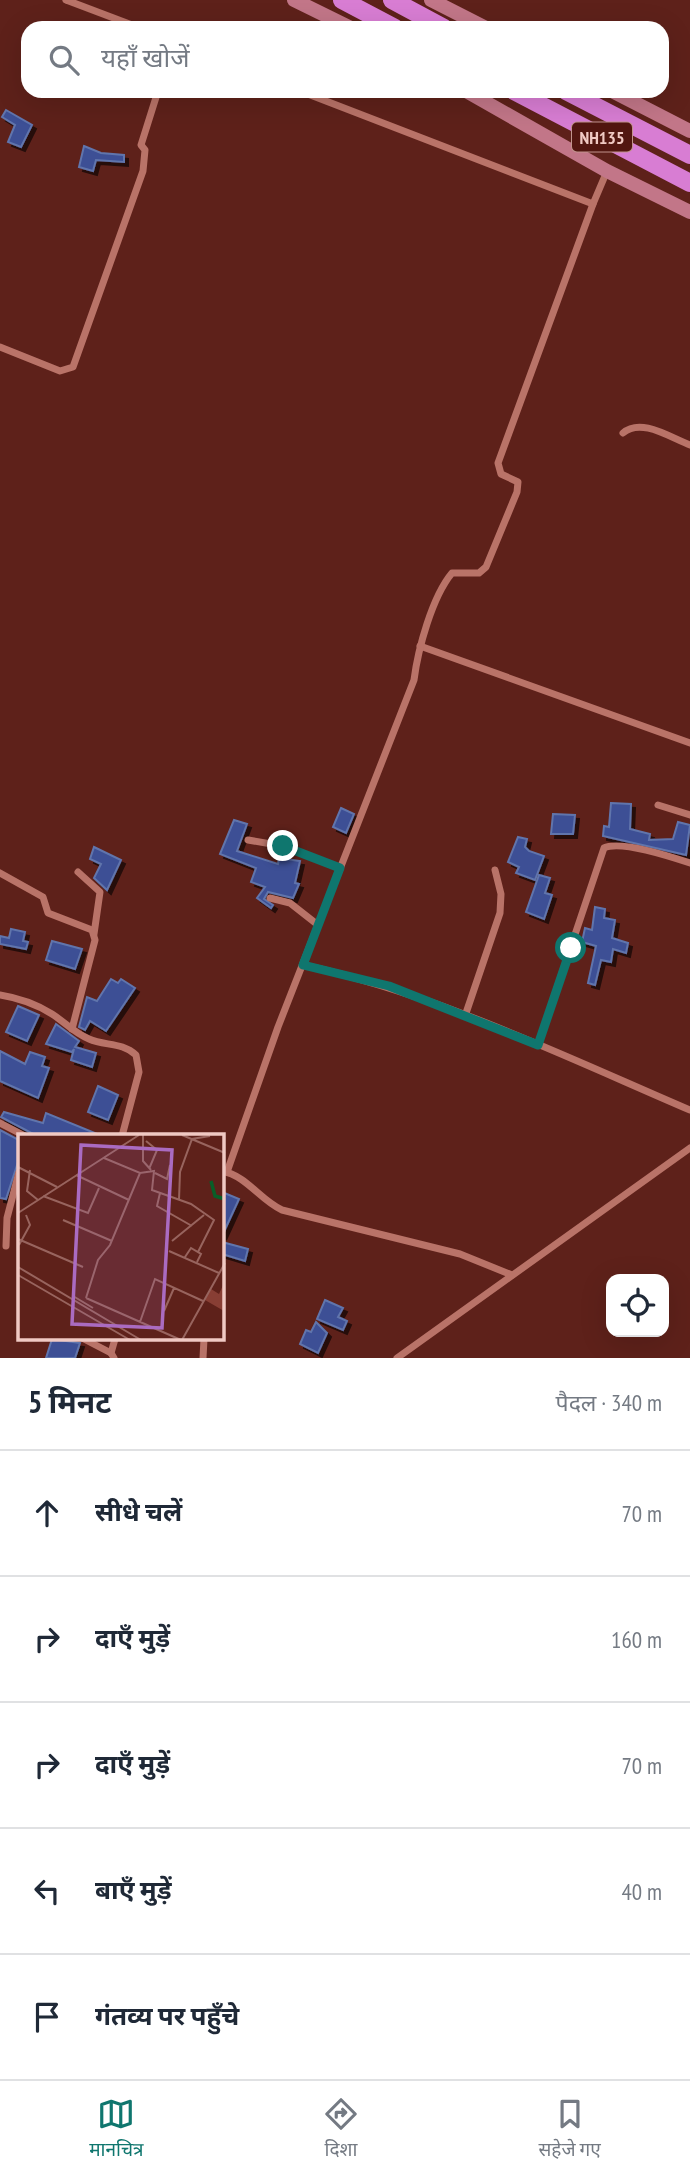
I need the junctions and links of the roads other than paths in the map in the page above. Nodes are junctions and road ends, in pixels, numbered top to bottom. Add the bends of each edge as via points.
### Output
1 (66, 0) edge
2 (294, 0) edge
3 (342, 0) edge
4 (391, 0) edge
5 (431, 0) edge
6 (122, 21) edge
7 (337, 21) edge
8 (382, 21) edge
9 (431, 21) edge
10 (472, 21) edge
11 (156, 98) edge
12 (318, 98) edge
13 (478, 98) edge
14 (527, 98) edge
15 (580, 98) edge
16 (626, 98) edge
17 (690, 131) edge
18 (690, 155) edge
19 (607, 171) junction
20 (690, 183) edge
21 (593, 204) junction
22 (690, 212) edge
23 (0, 347) edge
24 (623, 433) dead end
25 (690, 445) edge
26 (419, 646) junction
27 (690, 743) edge
28 (659, 805) dead end
29 (690, 815) edge
30 (248, 840) dead end
31 (689, 860) edge
32 (340, 868) junction
33 (495, 870) dead end
34 (78, 872) dead end
35 (0, 873) edge
36 (270, 898) dead end
37 (318, 925) junction
38 (94, 934) junction
39 (303, 965) junction
40 (0, 995) edge
41 (465, 1016) junction
42 (72, 1029) junction
43 (538, 1045) junction
44 (690, 1110) edge
45 (0, 1124) edge
46 (20, 1134) edge
47 (123, 1134) edge
48 (690, 1148) edge
49 (225, 1172) edge
50 (18, 1176) edge
51 (6, 1246) dead end
52 (512, 1275) junction
53 (86, 1340) edge
54 (204, 1340) edge
55 (112, 1355) edge
56 (203, 1358) edge
57 (397, 1358) edge

1 - 6 street
2 - 7 street
3 - 8 highway
4 - 9 highway
5 - 10 street
11 - 23 street via 141,145 145,150 143,171 73,367 60,371
12 - 21 street
13 - 19 street
14 - 20 highway, NH135
15 - 18 highway, NH135
16 - 17 street
19 - 21 street
19 - 22 street
21 - 26 street via 498,463 501,474 518,482 517,492 486,567 479,573 449,575
24 - 25 street via 633,426 644,427
26 - 27 street
26 - 32 street via 414,680
28 - 29 street
30 - 32 street via 283,846
31 - 43 street via 612,845 604,848
32 - 37 street
33 - 41 street via 500,913
34 - 38 street via 98,888 101,897
35 - 38 street via 43,897 48,913 87,926
36 - 37 street via 290,903
37 - 39 street
38 - 42 street
39 - 41 street via 389,986
39 - 49 street
40 - 42 street via 29,1002
41 - 43 street
42 - 47 street via 93,1041 131,1050 138,1060
43 - 44 street
45 - 46 street
48 - 52 street
49 - 52 street via 282,1210 460,1254
50 - 51 street via 7,1219
52 - 57 street
53 - 55 street
54 - 56 street

